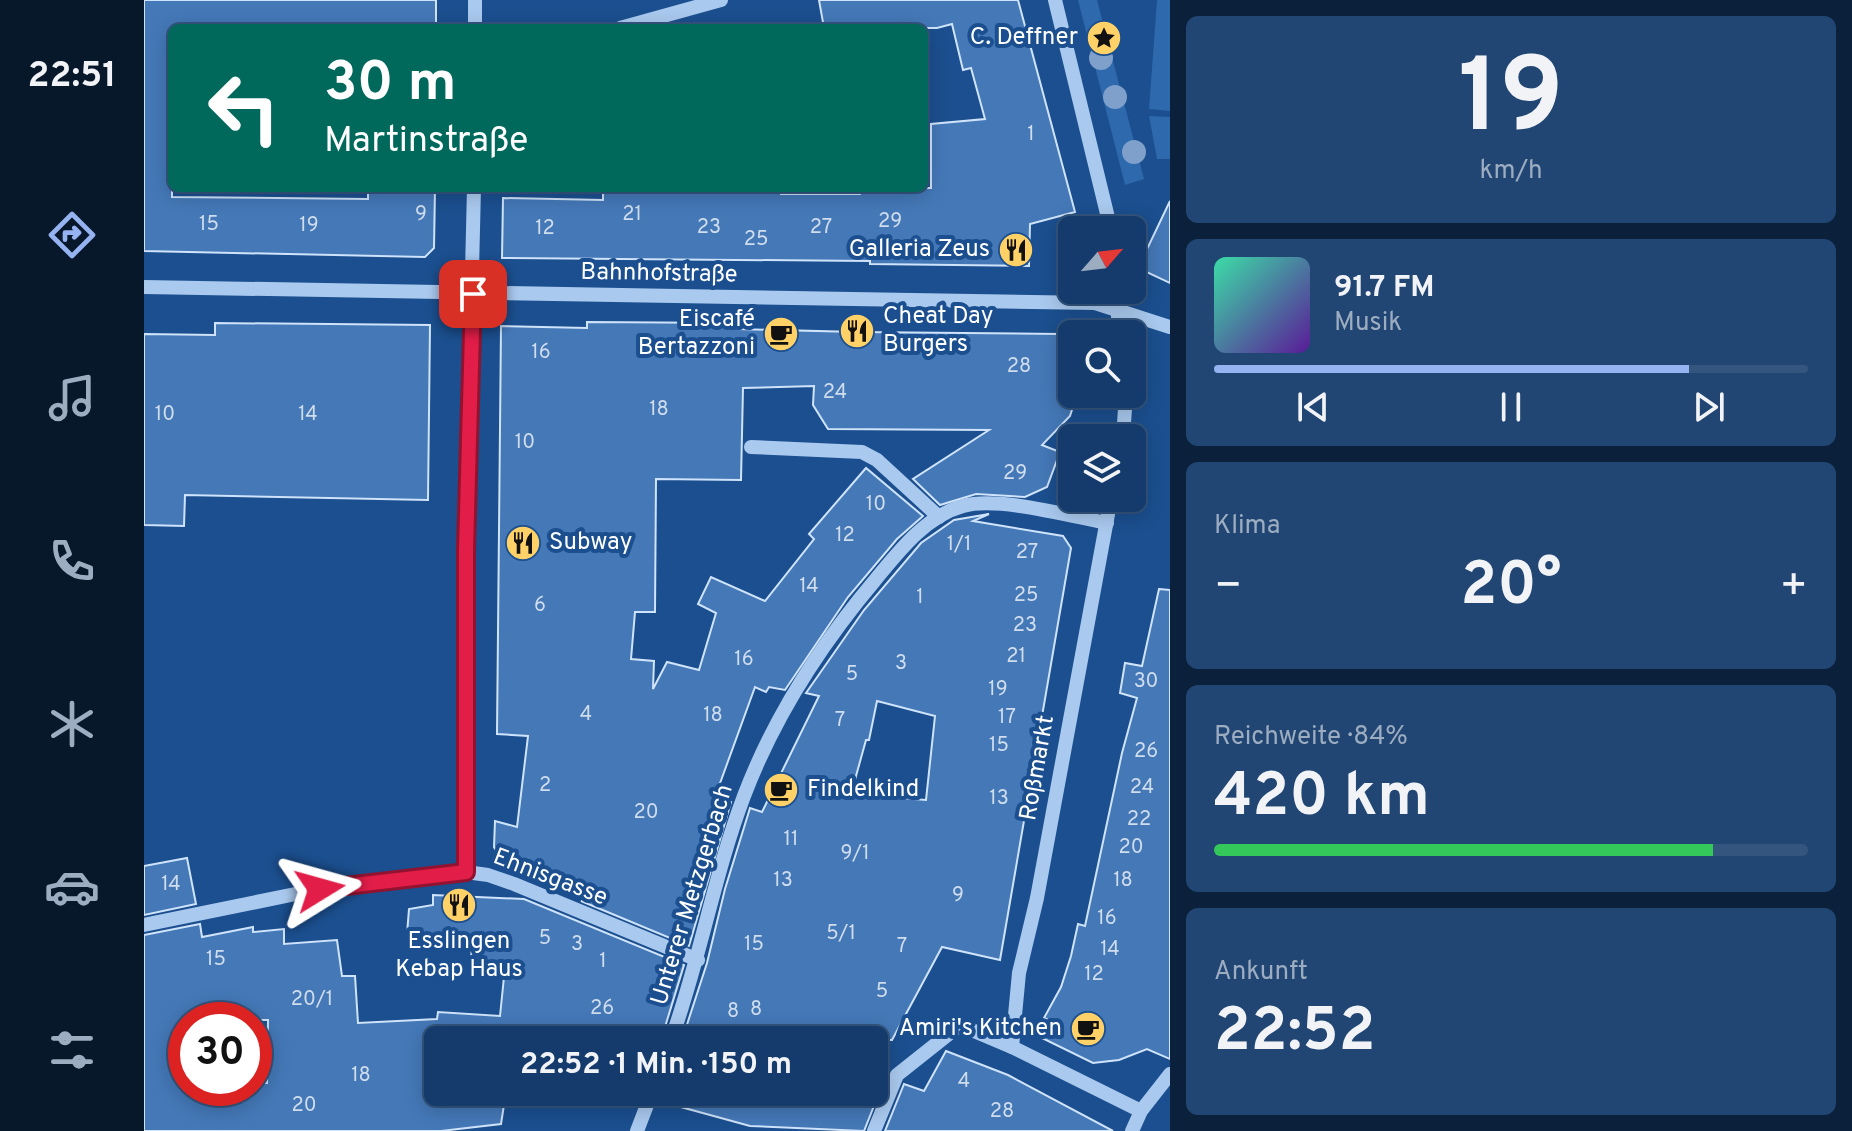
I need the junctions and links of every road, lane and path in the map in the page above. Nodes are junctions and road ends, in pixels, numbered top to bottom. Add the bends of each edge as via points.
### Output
1 (475, 0) edge
2 (721, 0) edge
3 (1055, 0) edge
4 (475, 24) edge
5 (634, 24) edge
6 (474, 192) edge
7 (1108, 216) edge
8 (144, 287) edge
9 (473, 294) junction
10 (1117, 304) edge
11 (1117, 307) junction
12 (1118, 320) edge
13 (1170, 327) edge
14 (751, 447) dead end
15 (1109, 512) edge
16 (939, 517) junction
17 (1107, 523) junction
18 (466, 872) junction
19 (144, 925) edge
20 (698, 960) junction
21 (676, 1026) edge
22 (1012, 1047) junction
23 (1170, 1074) edge
24 (647, 1106) edge
25 (1141, 1111) junction
26 (637, 1131) edge
27 (874, 1131) edge
28 (1132, 1131) edge

1 - 4 street
2 - 5 street
3 - 7 street
6 - 9 street
8 - 9 street, Bahnhofstraße
9 - 11 street, Bahnhofstraße
9 - 18 street
10 - 11 street
11 - 12 street
11 - 13 street, Bahnhofstraße
14 - 16 street via 862,452
15 - 17 street, Roßmarkt
16 - 17 street, Unterer Metzgerbach via 964,505 994,503
16 - 20 street, Unterer Metzgerbach via 909,541 864,592 787,707 744,795
17 - 22 street, Roßmarkt via 1019,973
18 - 19 street, Ehnisgasse via 320,889
18 - 20 street, Ehnisgasse via 514,884
20 - 21 street, Unterer Metzgerbach
22 - 25 street
22 - 27 street via 960,1025 897,1075
23 - 25 street
24 - 26 street
25 - 28 street

